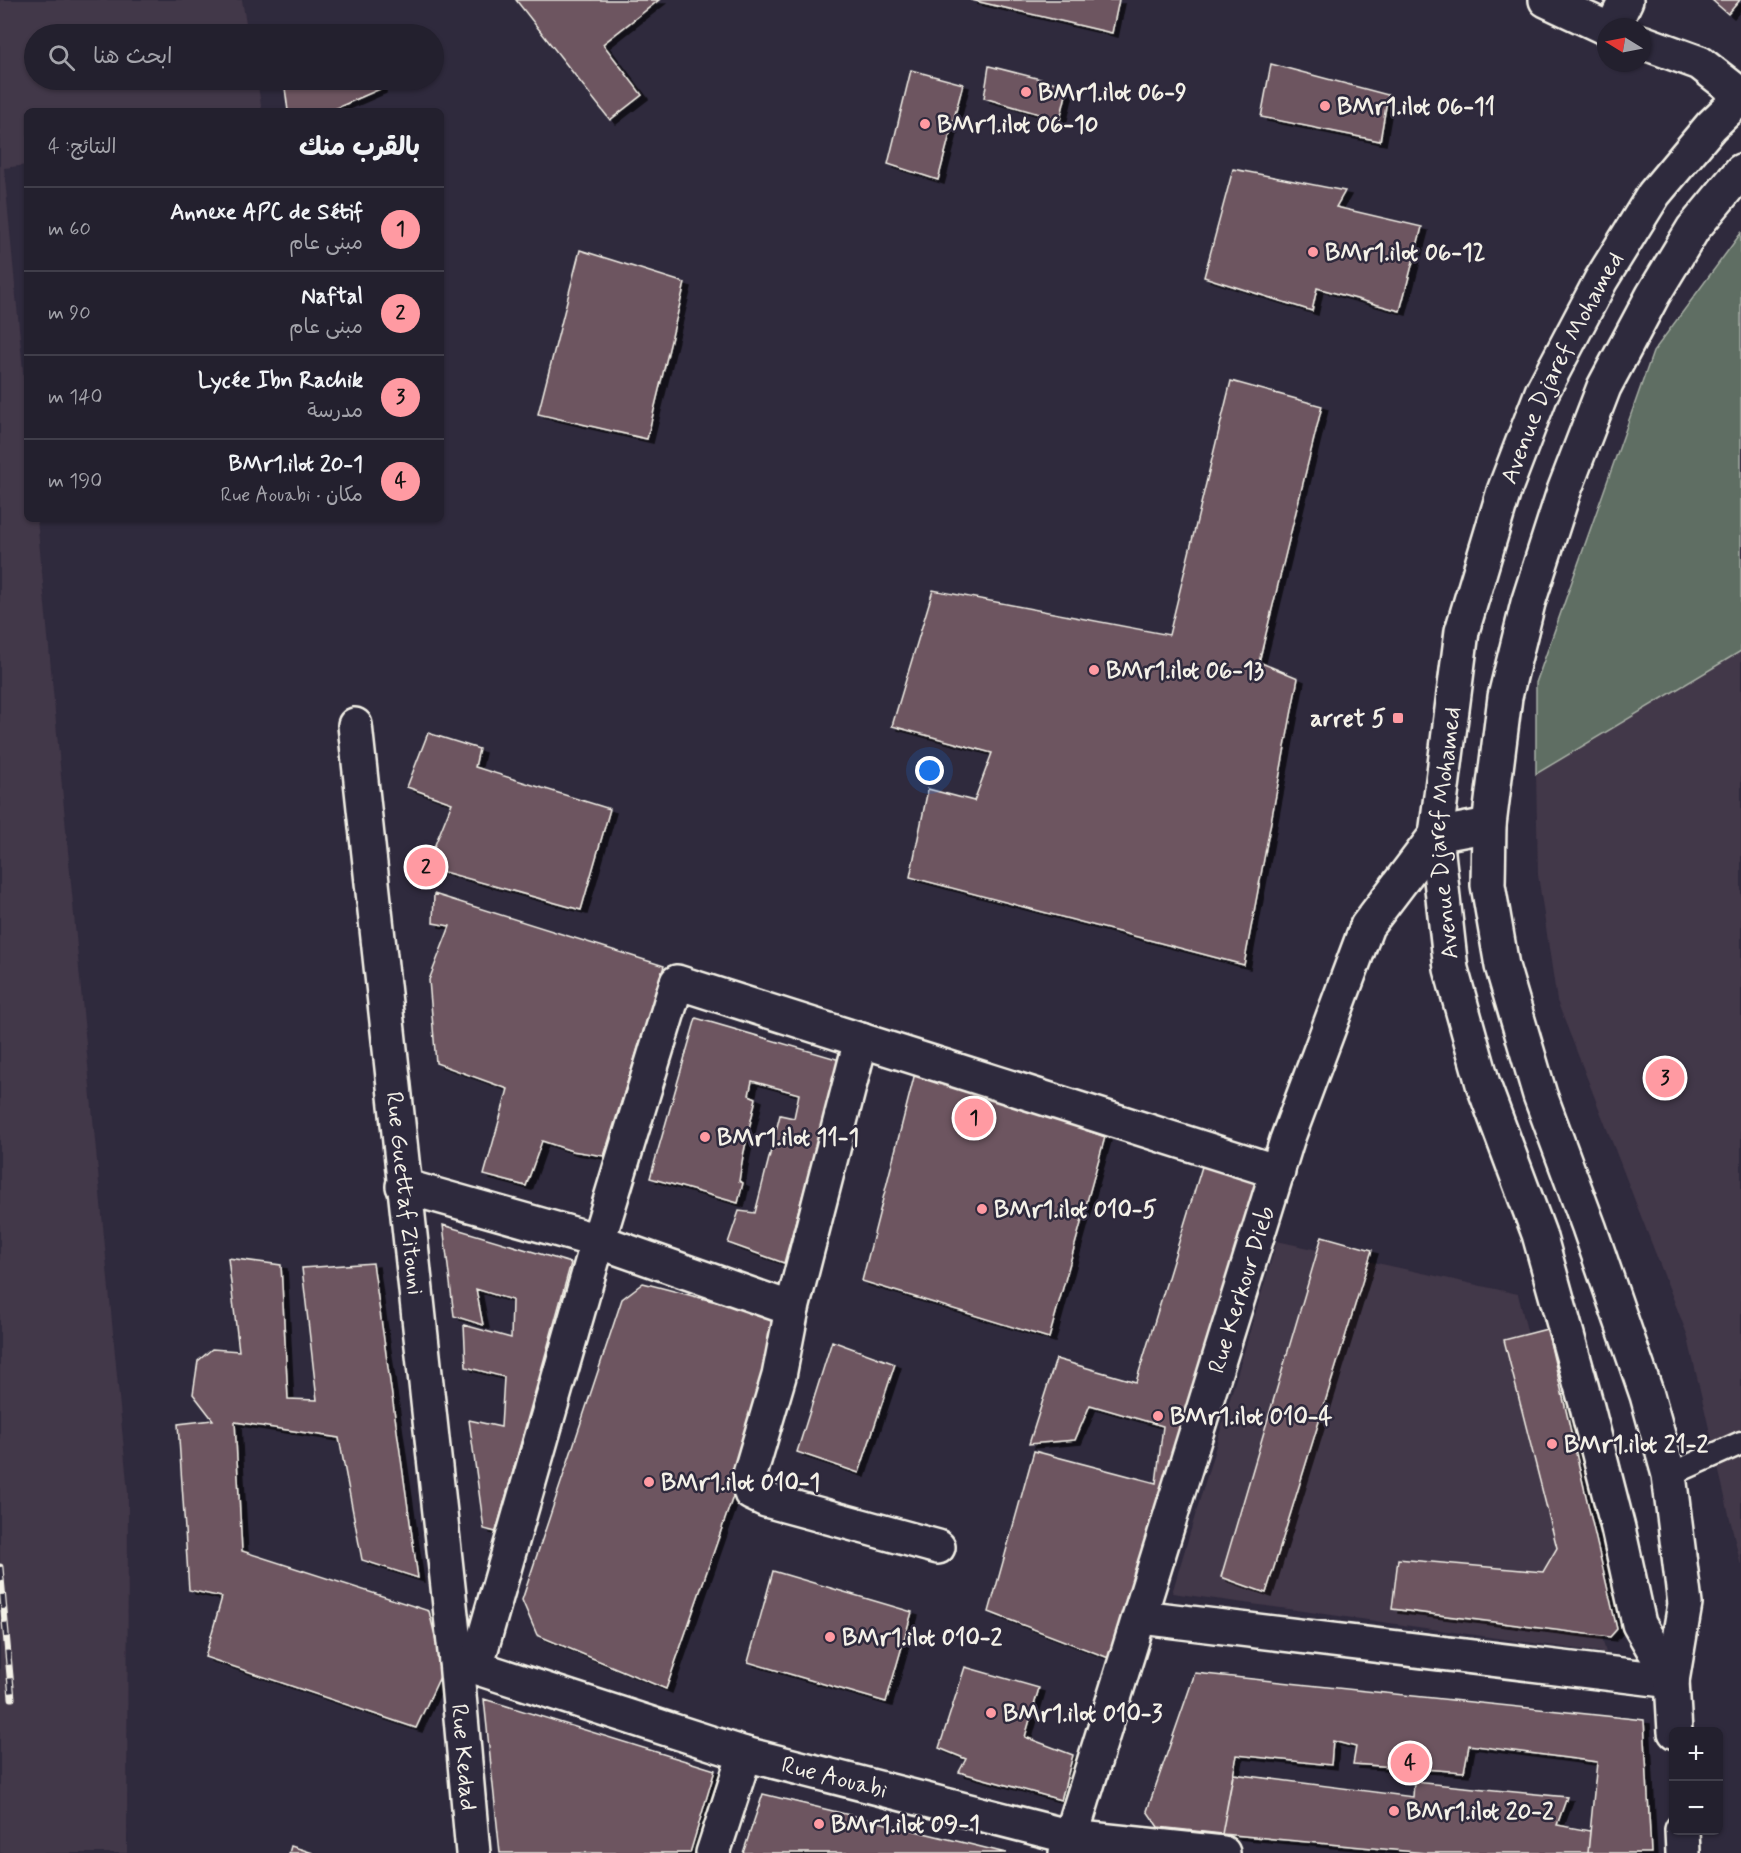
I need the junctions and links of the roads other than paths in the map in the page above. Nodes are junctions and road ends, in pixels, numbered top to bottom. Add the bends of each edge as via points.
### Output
1 (1546, 0) edge
2 (1626, 0) edge
3 (1617, 18) edge
4 (1597, 24) edge
5 (1651, 45) edge
6 (1741, 96) edge
7 (1741, 171) edge
8 (355, 725) dead end
9 (1489, 825) junction
10 (1436, 835) junction
11 (861, 1040) junction
12 (1278, 1172) junction
13 (403, 1186) junction
14 (598, 1241) junction
15 (792, 1309) junction
16 (1741, 1443) edge
17 (1669, 1475) junction
18 (938, 1547) dead end
19 (1141, 1617) junction
20 (466, 1664) junction
21 (1672, 1681) junction
22 (1675, 1727) edge
23 (745, 1754) junction
24 (1682, 1835) edge
25 (1068, 1845) edge
26 (473, 1853) edge
27 (713, 1853) edge
28 (1223, 1853) edge
29 (1683, 1853) edge

1 - 4 street
2 - 3 street
5 - 6 street via 1700,63
6 - 10 street, Avenue Djaref Mohamed via 1654,194 1601,280 1542,392 1504,491 1462,631
7 - 9 street via 1692,229 1653,295 1604,387 1572,470 1528,603 1505,698
8 - 13 street, Rue Guettaf Zitouni
9 - 10 street
9 - 17 street via 1488,885 1502,966 1540,1095 1647,1395
10 - 12 street, Rue Kerkour Dieb via 1367,927
10 - 21 street, Avenue Djaref Mohamed via 1451,969 1483,1084 1539,1233 1618,1528 1638,1624
11 - 12 street
11 - 14 street via 677,982
11 - 15 street
12 - 19 street, Rue Kerkour Dieb
13 - 14 street
13 - 20 street, Rue Guettaf Zitouni
14 - 15 street
14 - 20 street
15 - 18 street via 779,1376 748,1481 751,1493
16 - 17 lane
17 - 21 street via 1685,1604
19 - 21 street
19 - 25 street, Rue Kerkour Dieb
20 - 23 street, Rue Aouabi
20 - 26 street, Rue Kedad
21 - 22 street
23 - 25 street, Rue Aouabi
23 - 27 street
24 - 29 street
25 - 28 street, Rue Aouabi

